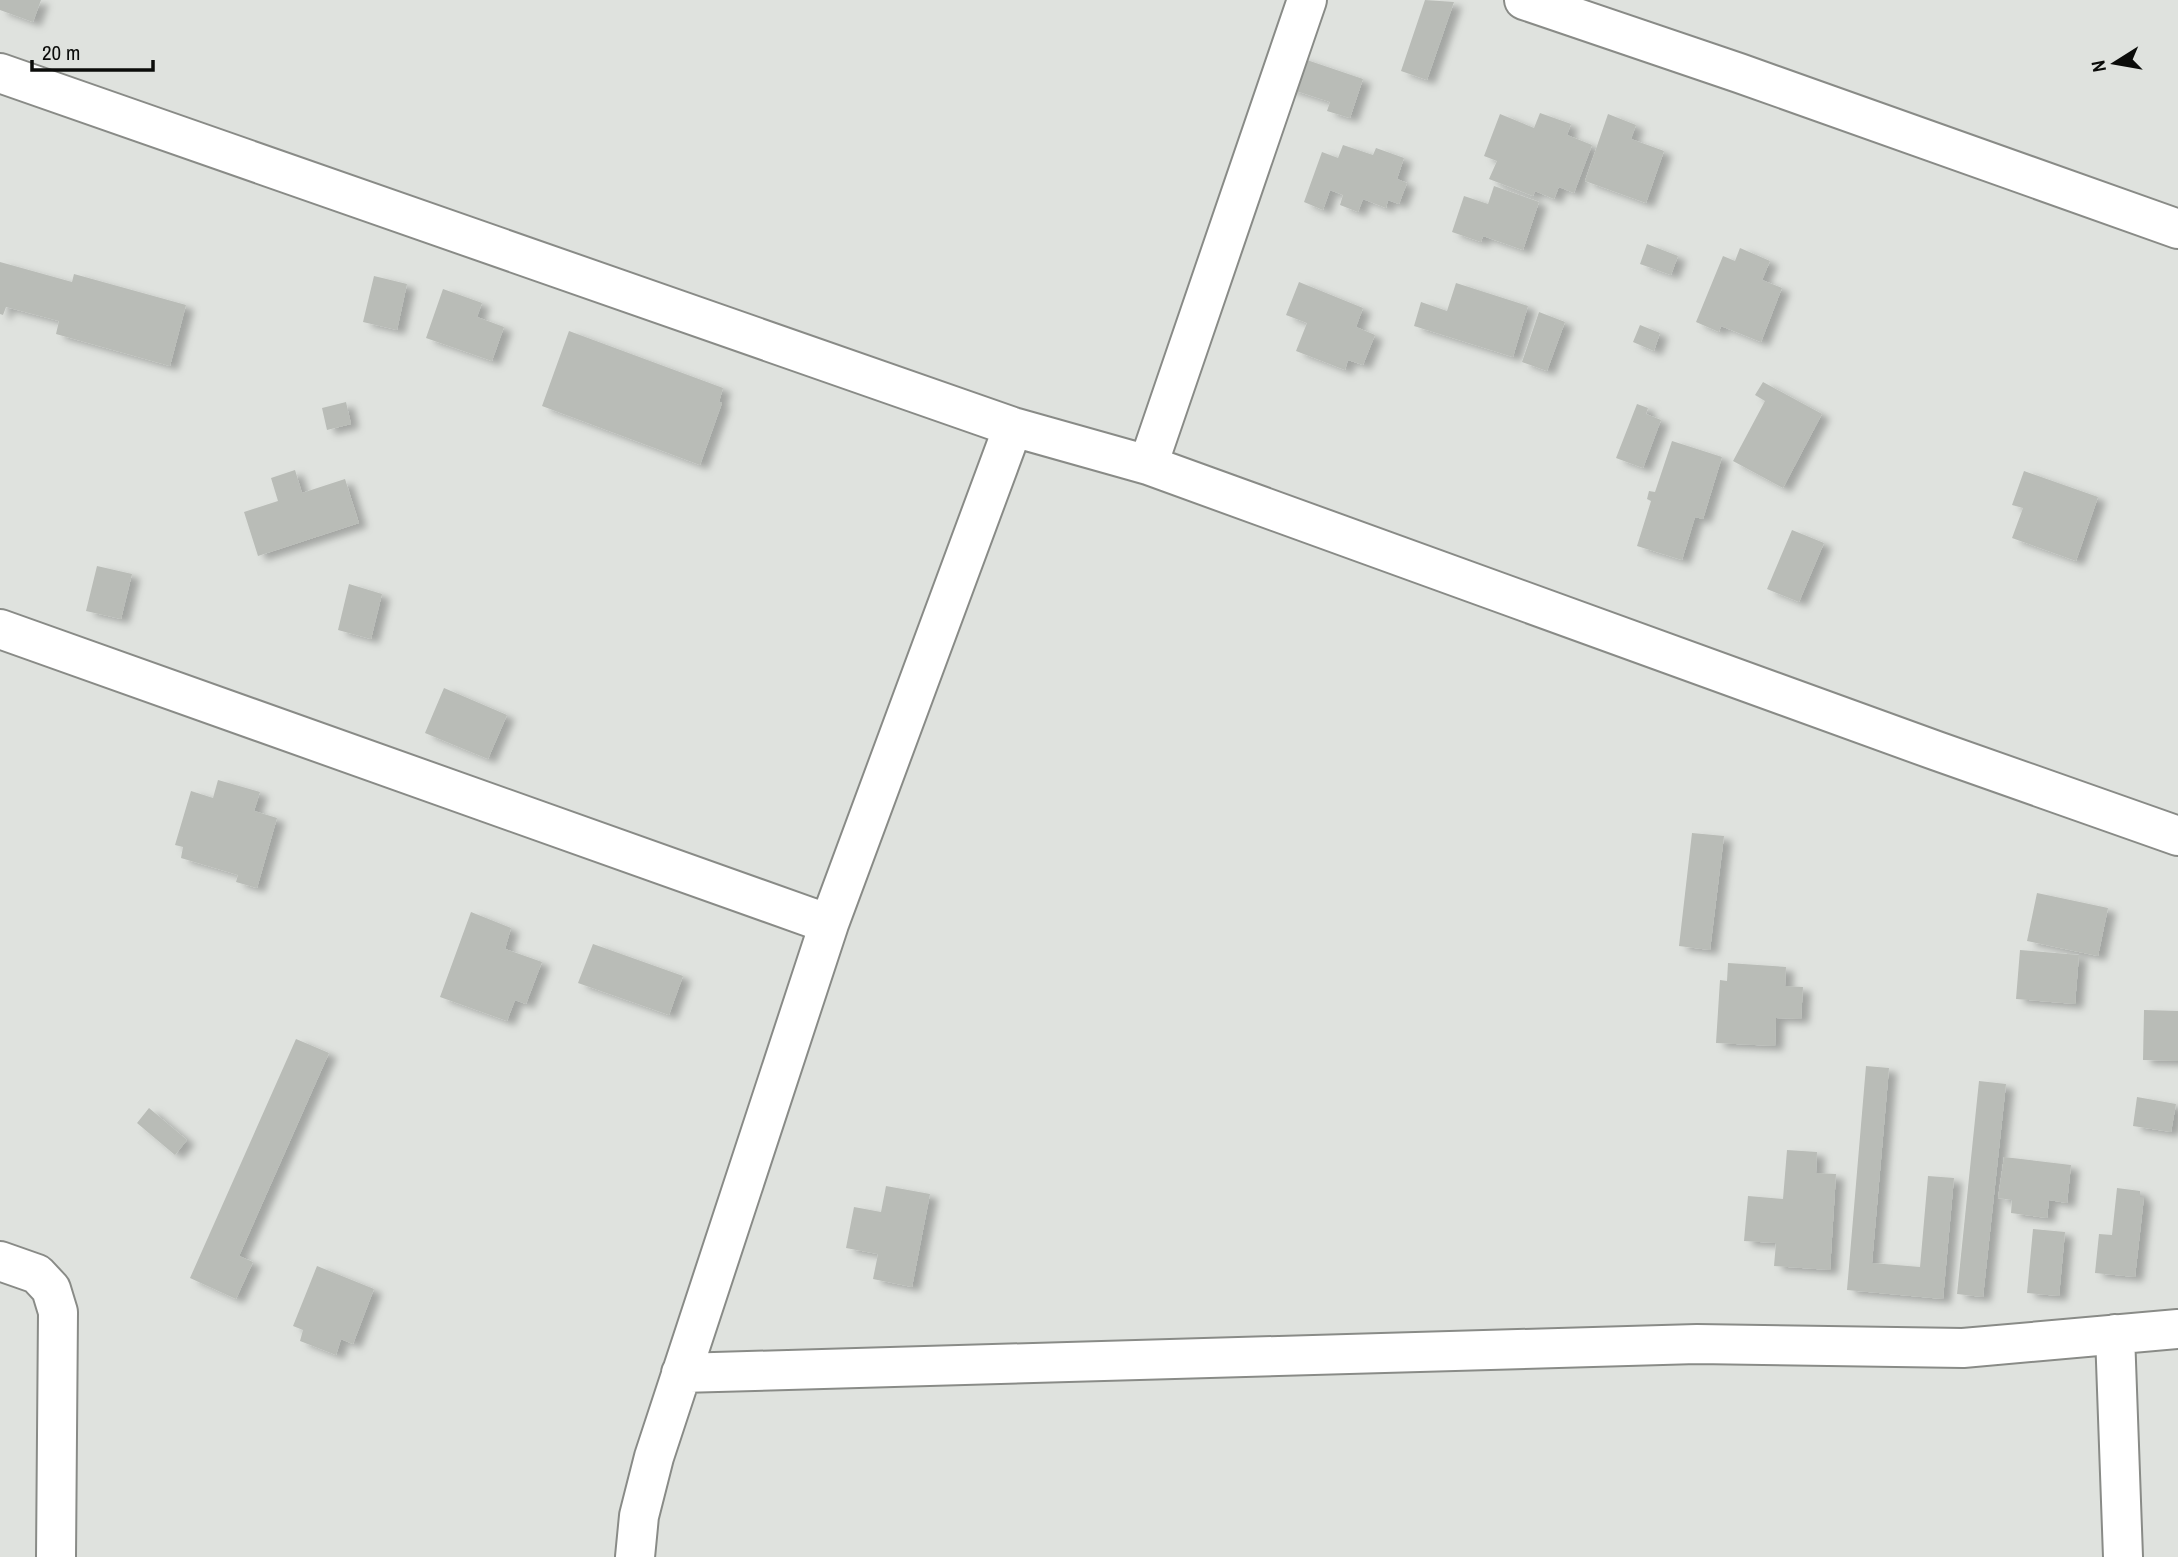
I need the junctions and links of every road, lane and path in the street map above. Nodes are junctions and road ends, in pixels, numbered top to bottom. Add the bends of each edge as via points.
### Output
1 (1307, 0) edge
2 (1524, 0) edge
3 (0, 73) edge
4 (2178, 229) edge
5 (1013, 428) junction
6 (1148, 465) junction
7 (0, 629) edge
8 (2178, 836) edge
9 (829, 924) junction
10 (0, 1261) edge
11 (2178, 1329) edge
12 (2115, 1335) junction
13 (681, 1373) junction
14 (56, 1557) edge
15 (635, 1557) edge
16 (2123, 1557) edge

1 - 6 street
2 - 4 street
3 - 5 street
5 - 6 street
5 - 9 street
6 - 8 street
7 - 9 street
9 - 13 street
10 - 14 street via 37,1274 51,1289 58,1312
11 - 12 street
12 - 13 street via 1963,1348 1697,1344
12 - 16 street
13 - 15 street via 639,1516

